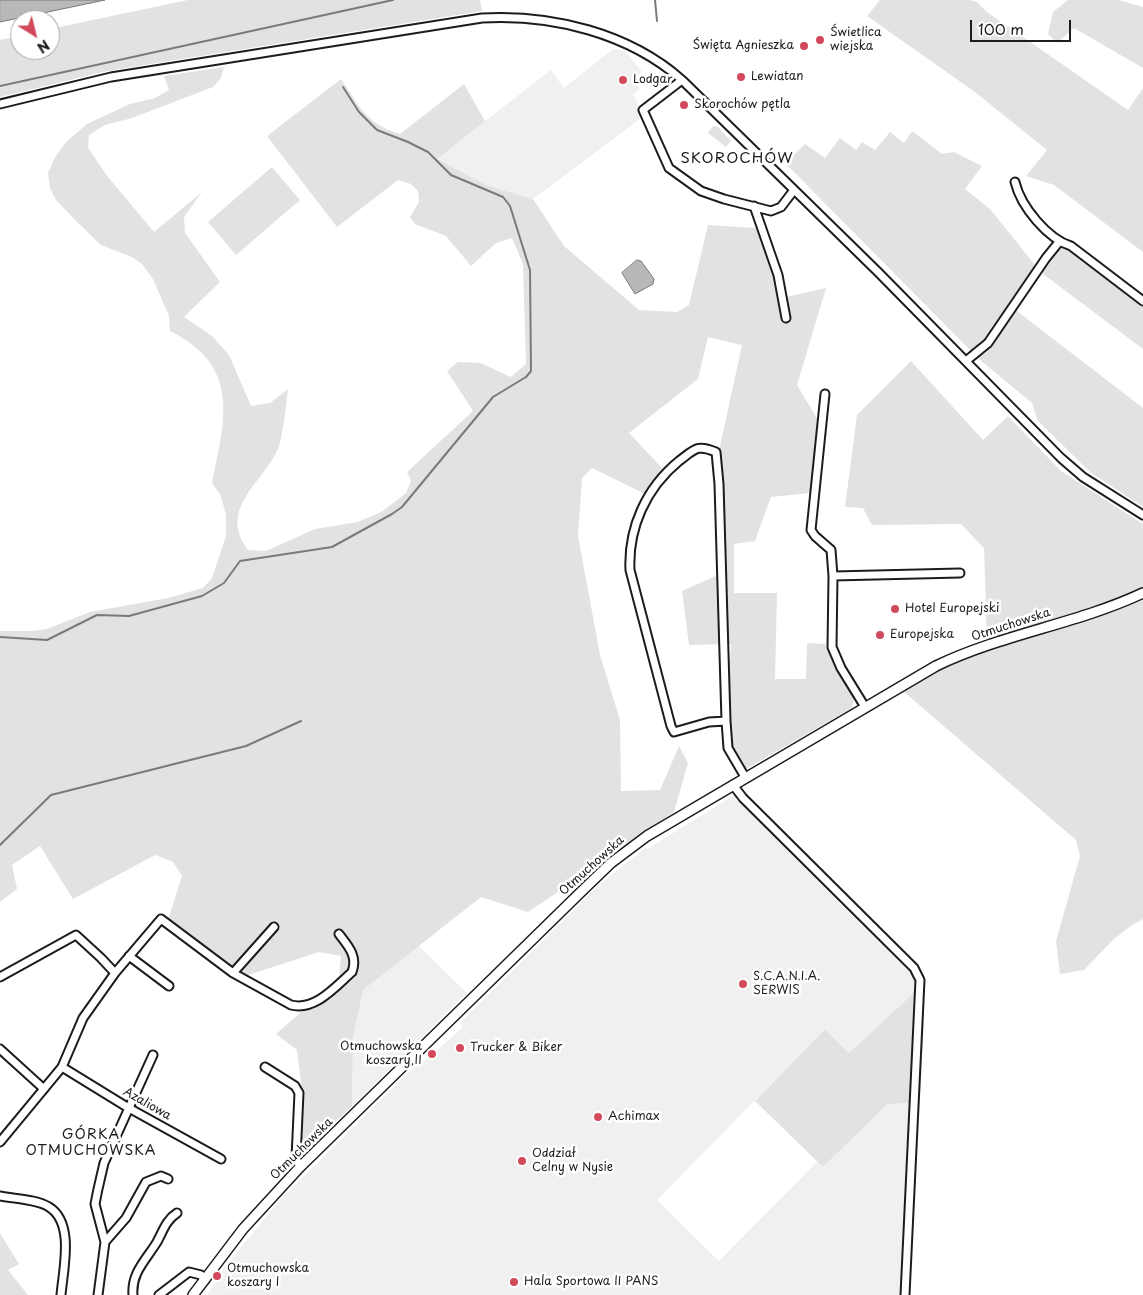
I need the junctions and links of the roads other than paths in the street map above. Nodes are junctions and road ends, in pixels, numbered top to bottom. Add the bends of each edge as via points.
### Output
1 (682, 80) junction
2 (0, 104) edge
3 (1015, 182) dead end
4 (794, 190) junction
5 (754, 206) junction
6 (1059, 242) junction
7 (1143, 301) edge
8 (786, 318) dead end
9 (966, 361) junction
10 (826, 394) dead end
11 (1143, 515) edge
12 (960, 573) dead end
13 (833, 576) junction
14 (1143, 593) edge
15 (865, 707) junction
16 (726, 720) junction
17 (745, 778) junction
18 (733, 785) junction
19 (274, 927) dead end
20 (339, 934) dead end
21 (129, 956) junction
22 (115, 973) junction
23 (233, 973) junction
24 (0, 977) edge
25 (169, 986) dead end
26 (0, 1050) edge
27 (153, 1054) dead end
28 (62, 1067) junction
29 (265, 1067) dead end
30 (44, 1089) junction
31 (127, 1107) junction
32 (0, 1142) edge
33 (221, 1159) dead end
34 (300, 1167) junction
35 (168, 1178) dead end
36 (0, 1196) edge
37 (177, 1213) dead end
38 (104, 1242) junction
39 (205, 1280) junction
40 (61, 1295) edge
41 (98, 1295) edge
42 (133, 1295) edge
43 (159, 1295) edge
44 (194, 1295) edge
45 (905, 1295) edge

1 - 2 street via 652,57 617,39 550,22 502,17 111,77
1 - 4 street
1 - 5 street via 643,110 664,160 669,168 701,191
3 - 6 street via 1026,208
4 - 5 street via 777,210
4 - 9 street
5 - 8 street via 778,275
6 - 7 street via 1071,246
6 - 9 street via 988,343
9 - 11 street via 1061,458 1083,477
10 - 13 street via 812,530 831,550
12 - 13 street
13 - 15 street via 832,647
14 - 15 main road, Otmuchowska via 956,657
15 - 17 main road, Otmuchowska
16 - 16 street via 720,484 716,452 704,446 697,448 654,485 633,531 629,550 630,570 665,709 674,732
16 - 17 street via 728,748
17 - 18 main road, Otmuchowska
18 - 34 main road, Otmuchowska via 647,836 611,863
18 - 45 street via 918,975 917,1081
19 - 23 street
20 - 23 street via 354,955 352,972 312,1004 291,1005
21 - 22 street
21 - 23 street via 161,919
21 - 25 street
22 - 24 street via 76,935
22 - 28 street via 83,1018
26 - 30 street
27 - 31 street
28 - 30 street
28 - 31 street, Azaliowa
29 - 34 street via 295,1086 299,1093 296,1158
30 - 32 street
31 - 33 street, Azaliowa
31 - 38 street via 104,1163 95,1204
34 - 39 main road, Otmuchowska via 244,1229
35 - 38 street via 162,1176 146,1182 126,1218
36 - 40 street via 49,1207 59,1218 65,1240
37 - 42 street via 170,1218 141,1264 133,1281
38 - 41 street
39 - 43 street via 201,1275 190,1272
39 - 44 main road, Otmuchowska

